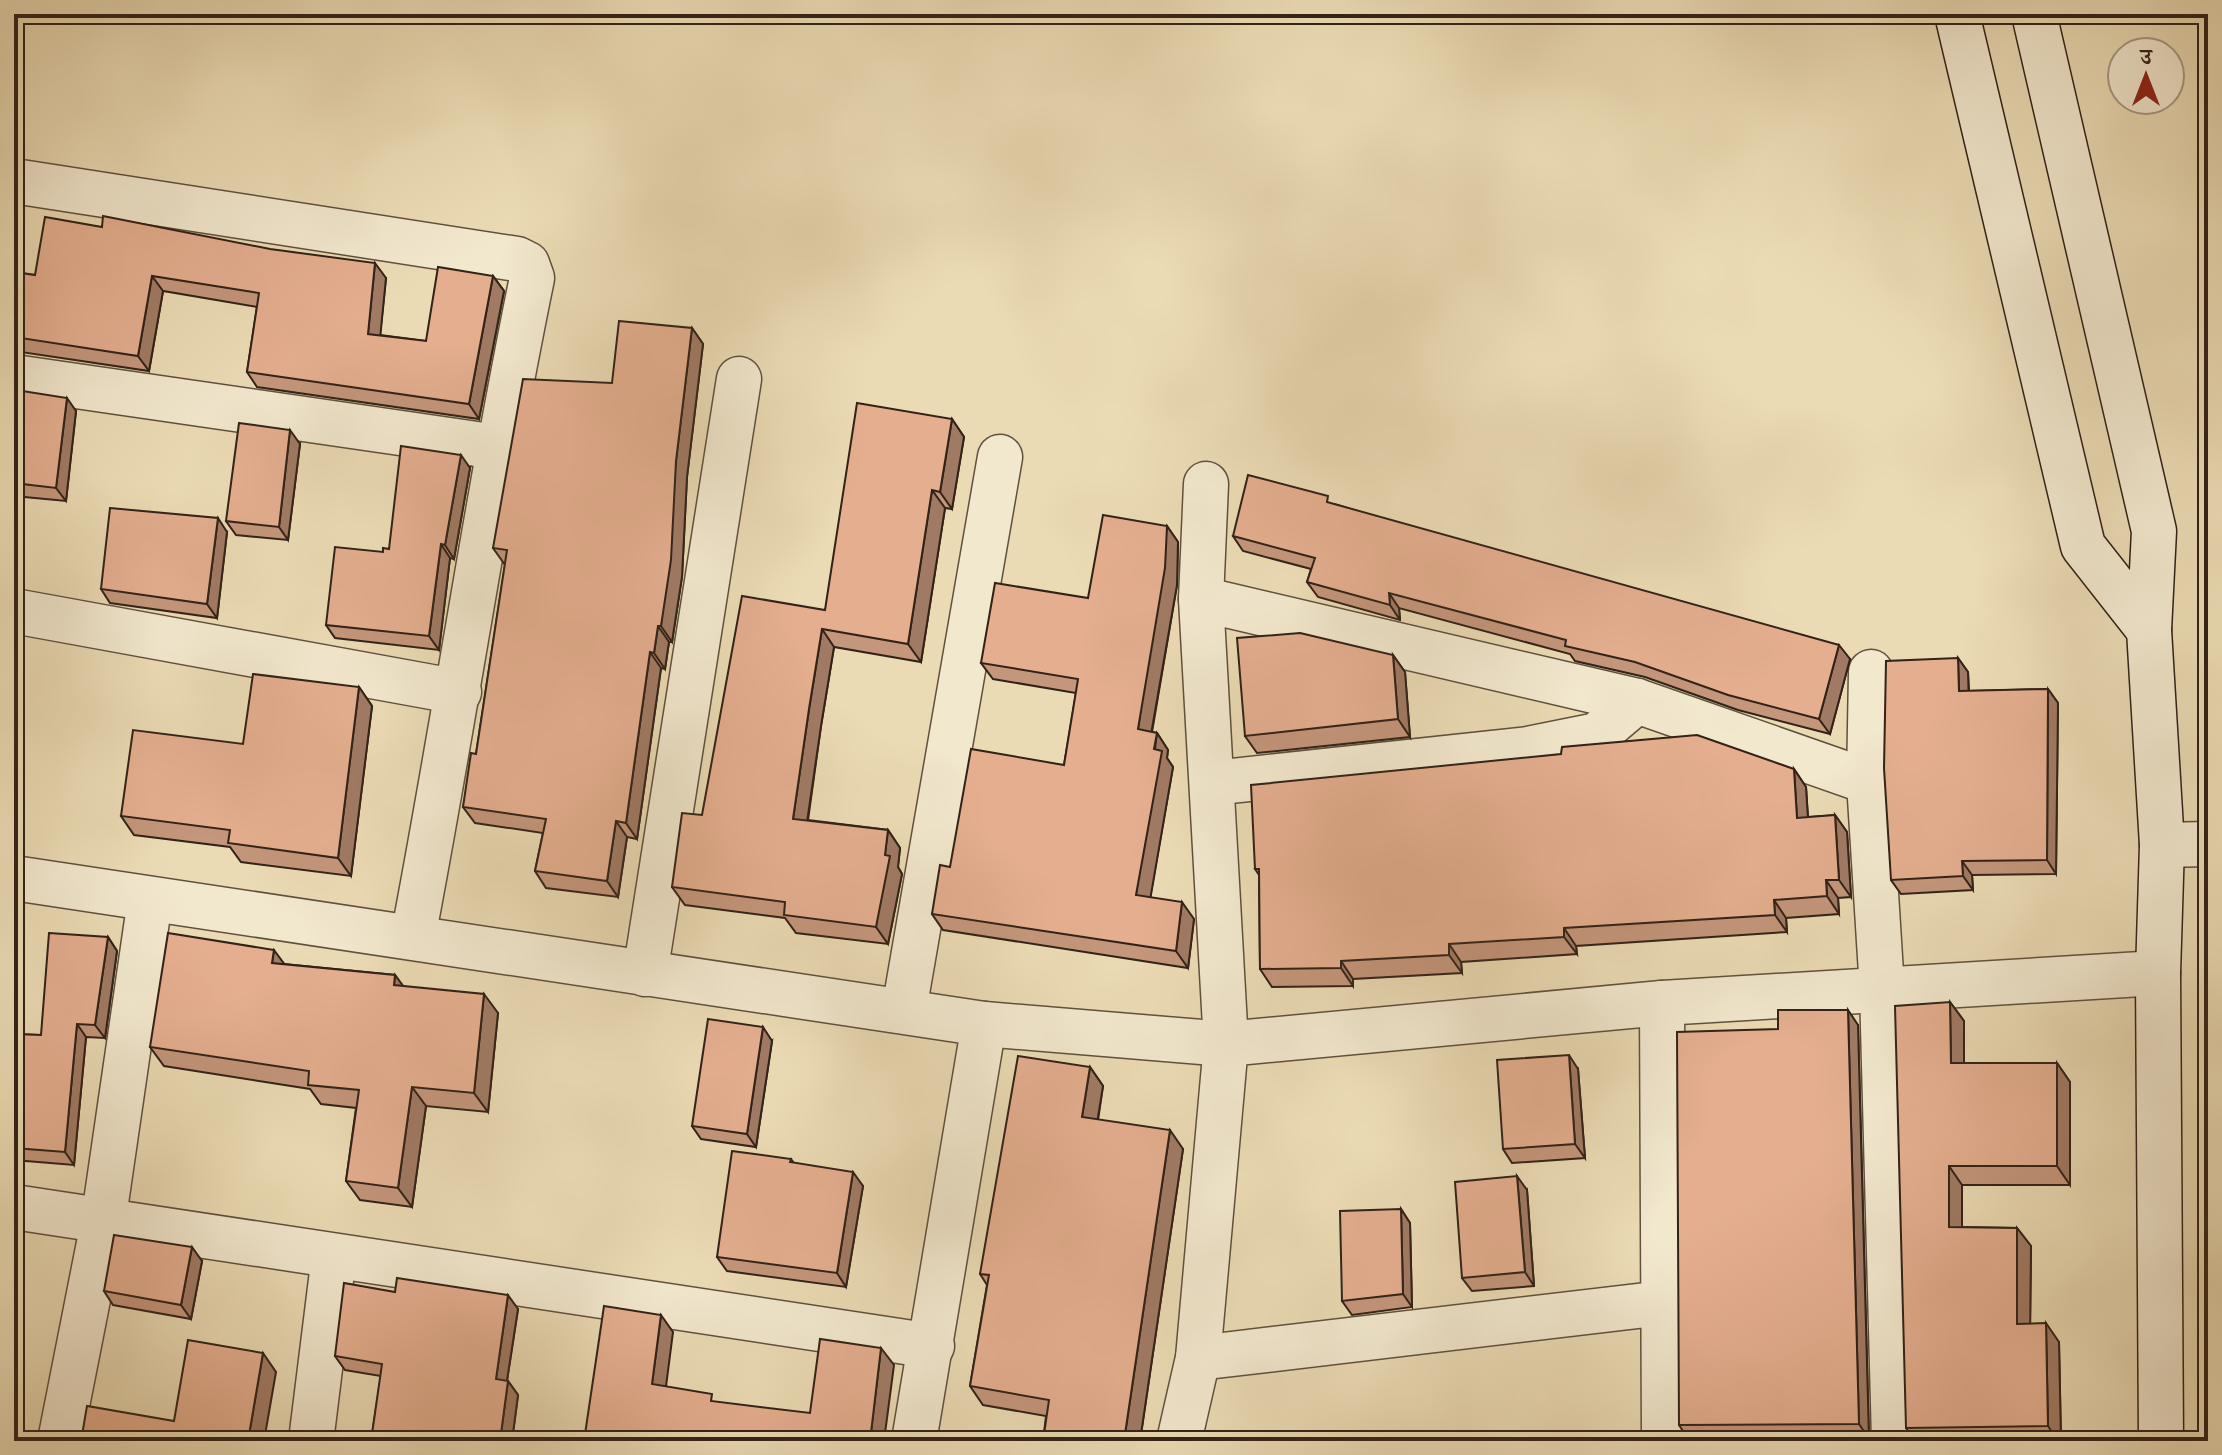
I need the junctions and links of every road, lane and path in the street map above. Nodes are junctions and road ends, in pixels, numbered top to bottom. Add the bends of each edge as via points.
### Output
1 (1957, 14) edge
2 (2034, 14) edge
3 (14, 181) edge
4 (14, 377) edge
5 (739, 379) dead end
6 (497, 447) junction
7 (1000, 457) dead end
8 (1206, 484) dead end
9 (1201, 599) junction
10 (14, 611) edge
11 (2149, 630) junction
12 (1871, 672) dead end
13 (459, 692) junction
14 (1637, 701) junction
15 (1869, 782) junction
16 (1212, 783) junction
17 (2208, 844) edge
18 (2162, 845) junction
19 (14, 878) edge
20 (150, 900) junction
21 (413, 937) junction
22 (2158, 973) junction
23 (645, 974) junction
24 (1882, 989) junction
25 (1662, 1003) junction
26 (904, 1010) junction
27 (984, 1024) junction
28 (1226, 1044) junction
29 (14, 1207) edge
30 (103, 1223) junction
31 (334, 1256) junction
32 (1663, 1303) junction
33 (932, 1346) junction
34 (1198, 1358) junction
35 (60, 1441) edge
36 (311, 1441) edge
37 (914, 1441) edge
38 (1179, 1441) edge
39 (1664, 1441) edge
40 (1894, 1441) edge
41 (2161, 1441) edge

1 - 11 street via 2083,546
2 - 11 street via 2154,531
3 - 6 street via 527,264 532,278
4 - 6 street
5 - 23 street
6 - 13 street
7 - 26 street
8 - 9 street
9 - 14 street
9 - 16 street
10 - 13 street
11 - 18 street
12 - 15 street
13 - 21 street
14 - 15 street
14 - 16 street via 1597,735 1528,749
15 - 24 street
16 - 28 street
17 - 18 street
18 - 22 street
19 - 20 street
20 - 21 street
20 - 30 street
21 - 23 street
22 - 24 street
22 - 41 street
23 - 26 street
24 - 25 street
24 - 40 street
25 - 28 street
25 - 32 street
26 - 27 street
27 - 28 street
27 - 33 street
28 - 34 street
29 - 30 street
30 - 31 street
30 - 35 street
31 - 33 street
31 - 36 street
32 - 34 street
32 - 39 street
33 - 37 street
34 - 38 street

